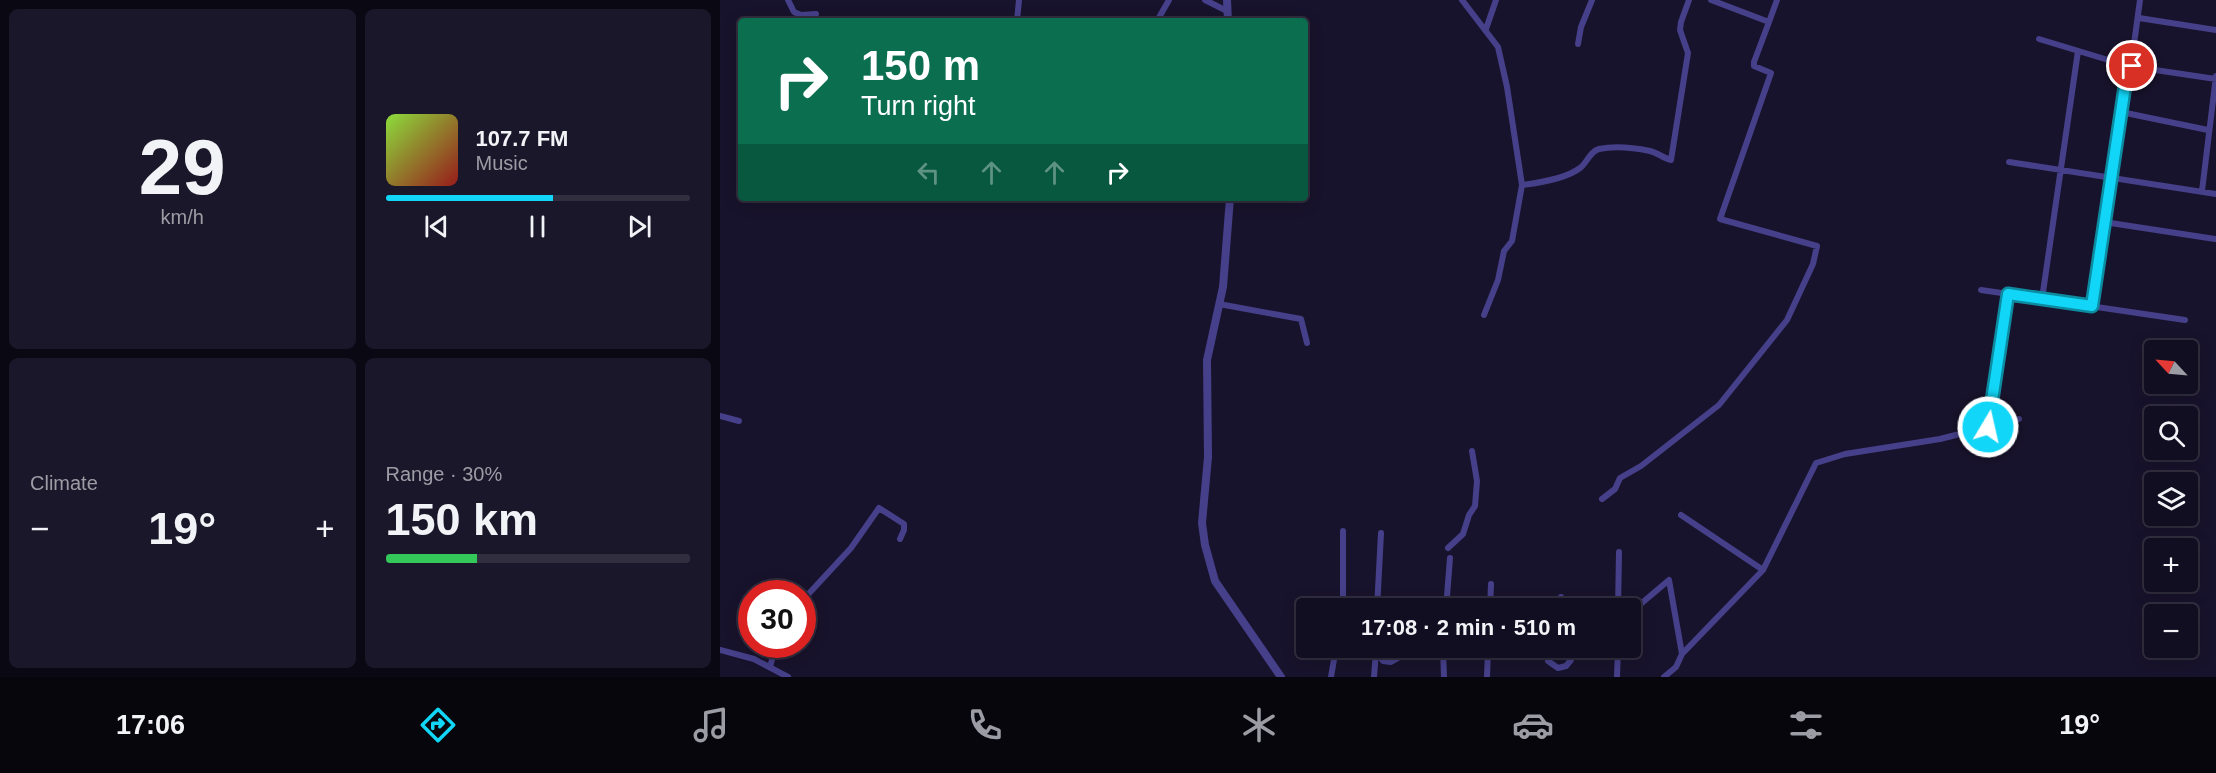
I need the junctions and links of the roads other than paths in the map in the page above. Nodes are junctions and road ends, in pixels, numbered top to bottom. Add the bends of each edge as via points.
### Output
1 (788, 0) edge
2 (1019, 0) edge
3 (1169, 0) edge
4 (1205, 0) edge
5 (1227, 0) edge
6 (1462, 0) edge
7 (1496, 0) edge
8 (1592, 0) edge
9 (1689, 0) edge
10 (1711, 0) edge
11 (1777, 0) edge
12 (2140, 0) edge
13 (1227, 11) junction
14 (816, 14) dead end
15 (1017, 18) edge
16 (1159, 18) edge
17 (1227, 18) edge
18 (2139, 18) junction
19 (1769, 22) junction
20 (1486, 29) junction
21 (2216, 30) edge
22 (2039, 39) dead end
23 (1578, 44) dead end
24 (2078, 51) junction
25 (2130, 66) junction
26 (2216, 78) edge
27 (2121, 112) junction
28 (2208, 130) junction
29 (2009, 162) dead end
30 (2060, 170) junction
31 (2111, 178) junction
32 (1522, 184) junction
33 (2202, 191) junction
34 (2216, 194) edge
35 (1230, 201) edge
36 (2104, 222) junction
37 (2215, 239) edge
38 (1981, 290) dead end
39 (2008, 294) junction
40 (2042, 299) junction
41 (1219, 304) junction
42 (2092, 306) junction
43 (1484, 315) dead end
44 (2185, 320) dead end
45 (1307, 343) dead end
46 (720, 416) edge
47 (2019, 419) dead end
48 (739, 421) dead end
49 (1988, 427) junction
50 (1472, 451) dead end
51 (1602, 499) dead end
52 (1681, 515) dead end
53 (1343, 531) dead end
54 (1381, 533) dead end
55 (900, 539) dead end
56 (1448, 548) dead end
57 (1619, 552) dead end
58 (1450, 558) dead end
59 (1763, 570) junction
60 (1491, 584) dead end
61 (816, 586) edge
62 (1344, 598) edge
63 (1378, 598) edge
64 (1447, 598) edge
65 (1490, 598) edge
66 (1618, 598) edge
67 (1641, 604) edge
68 (720, 650) edge
69 (1682, 654) junction
70 (772, 658) edge
71 (1334, 658) edge
72 (1375, 658) edge
73 (1380, 658) edge
74 (1398, 658) edge
75 (1443, 658) edge
76 (1488, 658) edge
77 (1550, 658) edge
78 (1571, 658) edge
79 (1617, 658) edge
80 (770, 667) junction
81 (1560, 668) junction
82 (788, 677) edge
83 (1281, 677) edge
84 (1330, 677) edge
85 (1374, 677) edge
86 (1444, 677) edge
87 (1487, 677) edge
88 (1560, 677) edge
89 (1617, 677) edge
90 (1664, 677) edge

1 - 14 street via 794,12
2 - 15 street
3 - 16 street
4 - 13 street
5 - 13 street
6 - 20 street
7 - 20 street
8 - 23 street
9 - 32 street via 1680,30 1688,53 1671,160 1652,152 1599,149 1578,170
10 - 19 street
11 - 19 street
12 - 18 street
13 - 17 street
18 - 21 street
18 - 25 street
19 - 51 street via 1754,66 1771,73 1720,219 1817,246 1813,264 1787,320 1719,405 1620,478 1615,489
20 - 32 street via 1498,47
22 - 24 street
24 - 25 street
24 - 30 street
25 - 26 street
25 - 27 street
26 - 28 street
27 - 28 street
27 - 31 street
28 - 33 street
29 - 30 street
30 - 31 street
30 - 40 street
31 - 33 street
31 - 36 street
32 - 43 street via 1512,241 1504,251
33 - 34 street
35 - 41 street
36 - 37 street
36 - 42 street
38 - 39 street
39 - 40 street
39 - 49 street
40 - 42 street
41 - 45 street via 1300,319
41 - 83 street via 1207,360 1208,457 1202,523 1205,545 1215,580
42 - 44 street
46 - 48 street
47 - 49 street
49 - 59 street via 1816,463
50 - 56 street via 1477,481 1475,506 1464,534
52 - 59 street
53 - 62 street
54 - 63 street
55 - 61 street via 904,524 879,508 851,548
57 - 66 street
58 - 64 street
59 - 69 street
60 - 65 street
67 - 69 street via 1669,580
68 - 80 street
69 - 90 street via 1676,667
70 - 80 street
71 - 84 street
72 - 85 street
73 - 74 street via 1387,662
75 - 86 street
76 - 87 street
77 - 81 street via 1551,664
78 - 81 street
79 - 89 street
80 - 82 street
81 - 88 street

